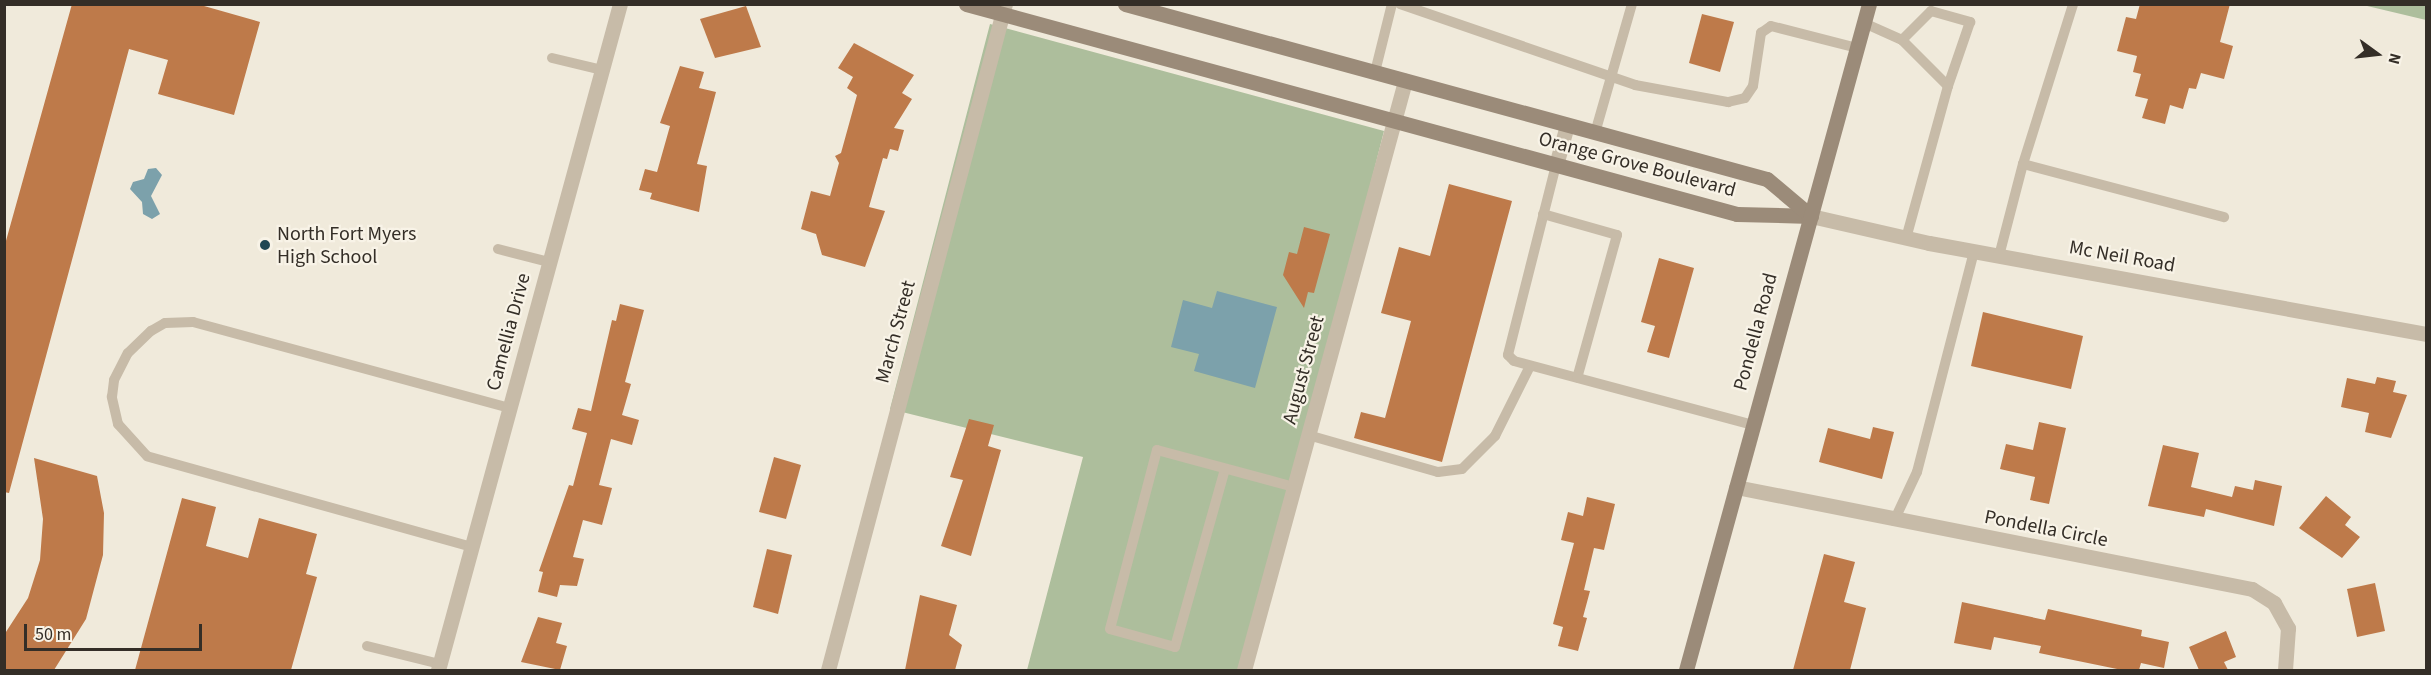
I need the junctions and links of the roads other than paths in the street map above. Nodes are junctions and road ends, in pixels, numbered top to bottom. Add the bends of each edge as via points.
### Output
1 (620, 4) edge
2 (966, 4) edge
3 (1125, 4) edge
4 (1392, 4) edge
5 (1400, 4) edge
6 (1632, 4) edge
7 (1869, 4) edge
8 (2073, 4) edge
9 (1004, 9) edge
10 (1864, 23) junction
11 (1902, 40) junction
12 (1857, 48) junction
13 (552, 58) dead end
14 (602, 70) junction
15 (1375, 72) junction
16 (1612, 74) junction
17 (1406, 81) junction
18 (1948, 86) junction
19 (1394, 121) junction
20 (1567, 125) junction
21 (1595, 133) junction
22 (2023, 164) junction
23 (1556, 165) junction
24 (1543, 214) junction
25 (1811, 216) junction
26 (2224, 217) dead end
27 (1906, 238) junction
28 (498, 249) dead end
29 (1974, 251) junction
30 (2000, 256) junction
31 (549, 262) junction
32 (2427, 334) edge
33 (1530, 366) junction
34 (1577, 378) junction
35 (510, 408) junction
36 (1753, 425) junction
37 (1308, 435) junction
38 (1225, 469) junction
39 (1736, 487) junction
40 (1294, 488) junction
41 (1894, 521) junction
42 (472, 547) junction
43 (367, 646) dead end
44 (439, 668) edge
45 (828, 670) edge
46 (1244, 670) edge
47 (1686, 670) edge
48 (2285, 670) edge

1 - 14 street, Camellia Drive
2 - 9 street, Orange Grove Boulevard
3 - 15 street, Orange Grove Boulevard
4 - 15 lane
5 - 16 lane
6 - 16 lane
7 - 10 street, Pondella Road
8 - 22 lane
9 - 19 street, Orange Grove Boulevard
9 - 45 street, March Street
10 - 11 lane
10 - 12 street, Pondella Road
11 - 18 lane
11 - 18 lane via 1931,11 1970,22
12 - 16 lane via 1771,26 1761,33 1753,86 1745,98 1728,102 1635,85
12 - 25 street, Pondella Road
13 - 14 lane
14 - 31 street, Camellia Drive
15 - 17 street, Orange Grove Boulevard
16 - 21 lane
17 - 19 street, August Street
17 - 20 street, Orange Grove Boulevard
18 - 27 lane
19 - 23 street, Orange Grove Boulevard
19 - 37 street, August Street
20 - 21 street, Orange Grove Boulevard
20 - 23 street
21 - 25 street, Orange Grove Boulevard via 1767,179
22 - 26 lane
22 - 30 lane
23 - 24 lane
23 - 25 street, Orange Grove Boulevard via 1737,214
24 - 33 lane via 1507,346 1514,361
24 - 34 lane via 1617,235
25 - 27 street, Mc Neil Road
25 - 36 street, Pondella Road
27 - 29 street, Mc Neil Road
28 - 31 lane
29 - 30 street, Mc Neil Road
29 - 41 lane via 1917,472
30 - 32 street, Mc Neil Road
31 - 35 street, Camellia Drive
33 - 34 lane
33 - 37 lane via 1495,436 1462,470 1438,472
34 - 36 lane
35 - 42 street, Camellia Drive
35 - 42 lane via 178,321 165,323 138,341 114,380 112,397 118,424 147,456
36 - 39 street, Pondella Road
37 - 40 street, August Street
38 - 38 lane via 1157,450 1110,629 1175,647
38 - 40 lane
39 - 41 street, Pondella Circle
39 - 47 street, Pondella Road
40 - 46 street, August Street
41 - 48 street, Pondella Circle via 2252,588 2274,603 2288,628
42 - 44 street, Camellia Drive
43 - 44 lane

